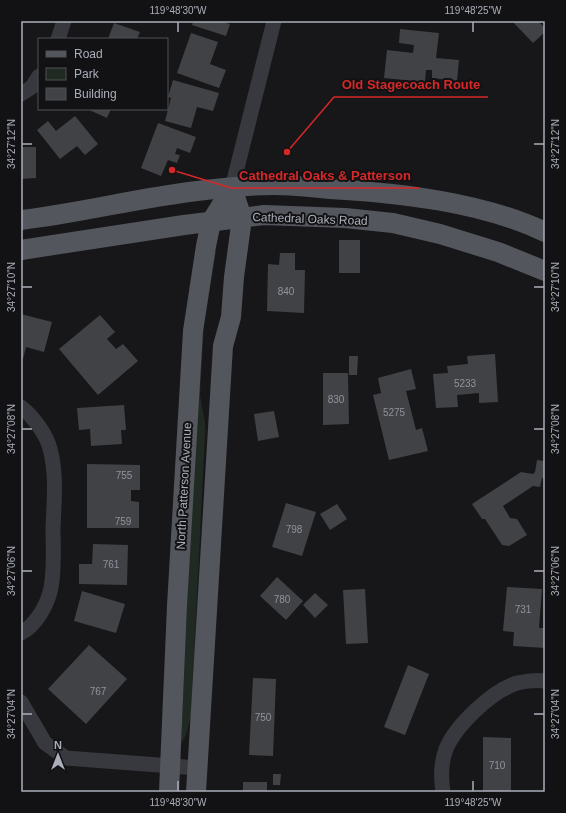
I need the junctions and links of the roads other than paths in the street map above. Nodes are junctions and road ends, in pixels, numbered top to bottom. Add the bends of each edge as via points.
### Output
1 (64, 21) edge
2 (274, 21) edge
3 (58, 38) edge
4 (38, 78) edge
5 (21, 94) edge
6 (232, 188) junction
7 (242, 218) junction
8 (21, 220) edge
9 (210, 222) junction
10 (545, 232) edge
11 (21, 250) edge
12 (545, 271) edge
13 (21, 406) edge
14 (21, 633) edge
15 (545, 681) edge
16 (21, 702) edge
17 (170, 766) junction
18 (198, 768) junction
19 (169, 792) edge
20 (196, 792) edge
21 (443, 792) edge

1 - 3 street
2 - 6 street, North Patterson Avenue
4 - 5 street via 32,87
6 - 7 main road
6 - 8 main road via 197,191
6 - 9 main road, North Patterson Avenue
6 - 10 main road via 273,185 405,195 458,204
7 - 9 main road, Cathedral Oaks Road
7 - 12 main road, Cathedral Oaks Road via 264,215 338,218 393,224 440,234 498,252
7 - 18 main road via 231,317 223,346
9 - 11 main road, Cathedral Oaks Road
9 - 17 main road, North Patterson Avenue via 193,331
13 - 14 street via 39,426 50,448 54,481 50,592 43,609 29,629
15 - 21 street via 517,683 474,711 452,738 446,750 442,768
16 - 17 street via 45,743 66,758
17 - 18 street
17 - 19 main road, North Patterson Avenue
18 - 20 main road

